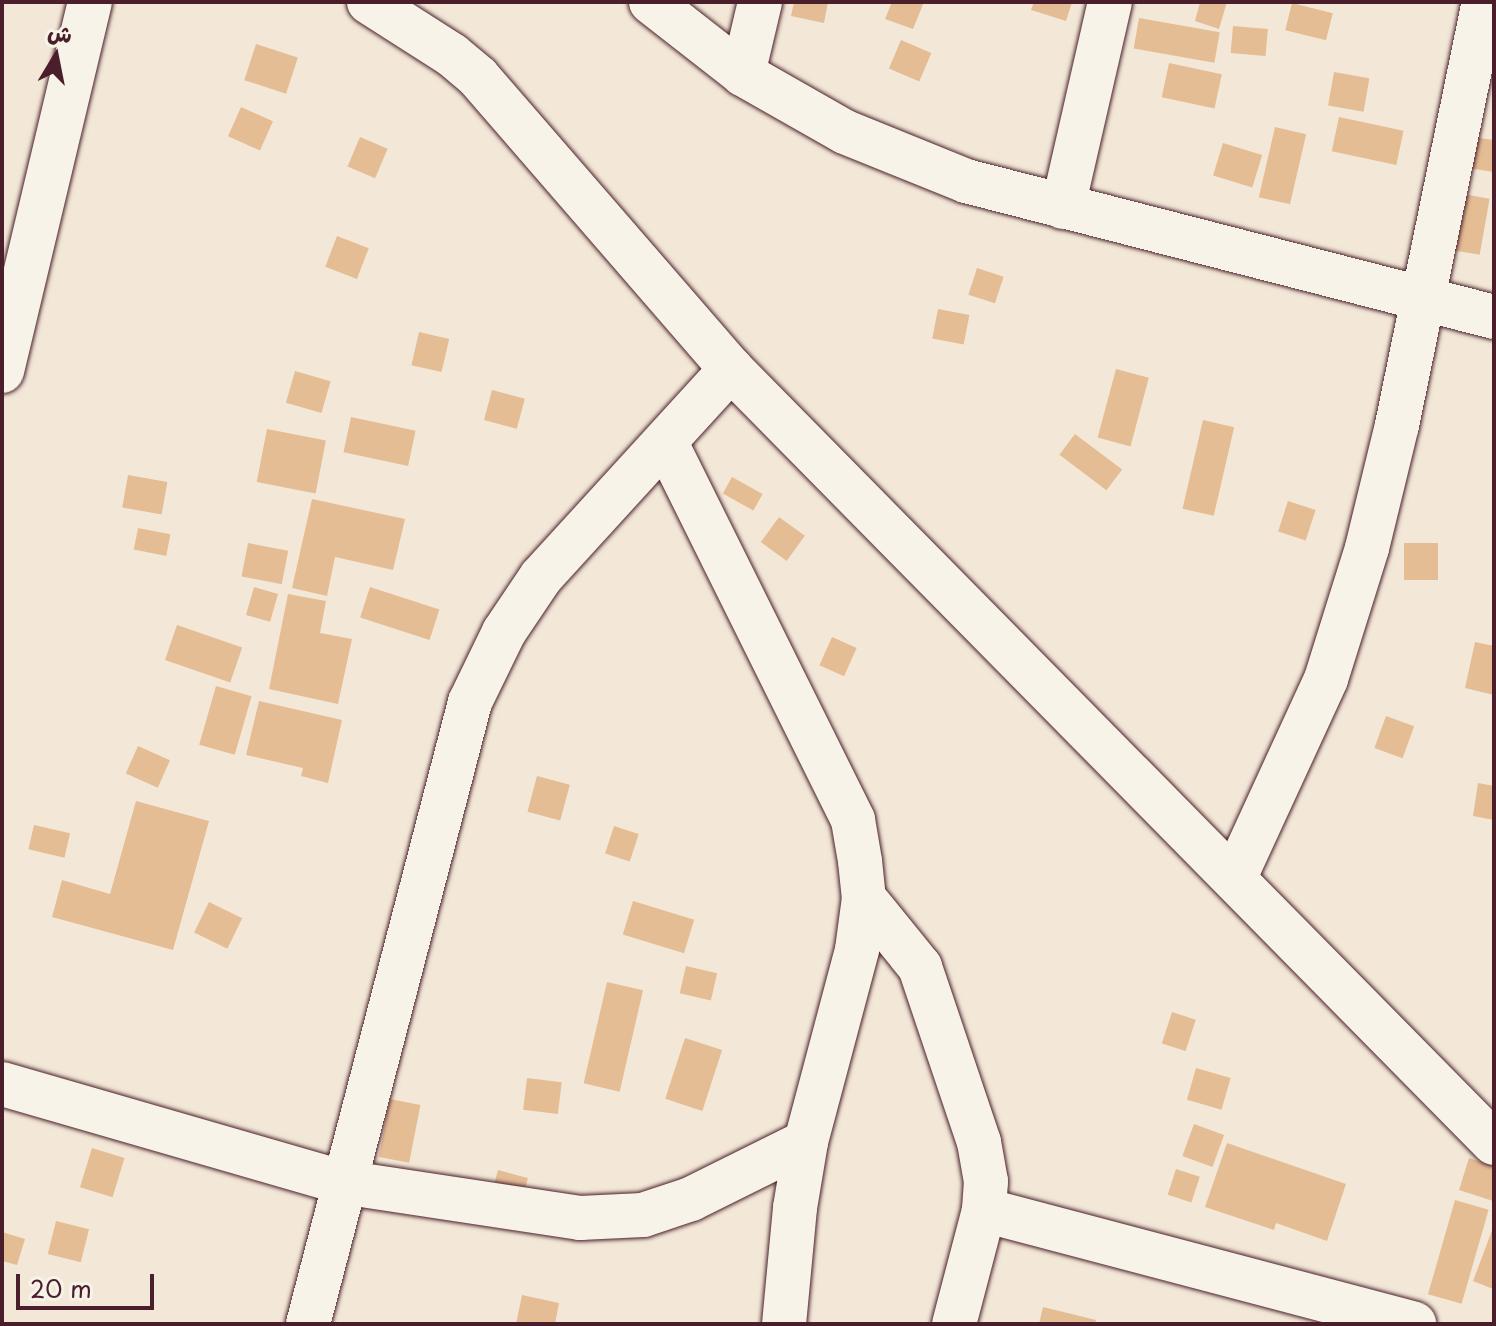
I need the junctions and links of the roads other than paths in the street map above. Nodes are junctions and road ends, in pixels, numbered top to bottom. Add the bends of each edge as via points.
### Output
1 (90, 2) edge
2 (369, 2) edge
3 (651, 2) edge
4 (760, 2) edge
5 (1110, 2) edge
6 (1484, 2) edge
7 (743, 74) junction
8 (1063, 207) junction
9 (1421, 297) junction
10 (1494, 317) edge
11 (731, 369) junction
12 (2, 371) edge
13 (666, 443) junction
14 (1235, 877) junction
15 (864, 898) junction
16 (2, 1084) edge
17 (806, 1142) junction
18 (1494, 1143) edge
19 (342, 1182) junction
20 (984, 1210) junction
21 (308, 1324) edge
22 (784, 1324) edge
23 (954, 1324) edge
24 (1414, 1324) edge

1 - 12 street
2 - 11 street via 478,77
3 - 7 street
4 - 7 street
5 - 8 street
6 - 9 street
7 - 8 street via 845,132 966,181
8 - 9 street
9 - 10 street
9 - 14 street via 1367,548 1326,679
11 - 13 street
11 - 14 street
13 - 15 street via 853,820
13 - 19 street via 541,577 504,632 470,702
14 - 18 street
15 - 17 street via 857,950
15 - 20 street via 920,967 979,1142 986,1181
16 - 19 street
17 - 19 street via 691,1199 643,1215 580,1218
17 - 22 street
19 - 21 street
20 - 23 street
20 - 24 street

